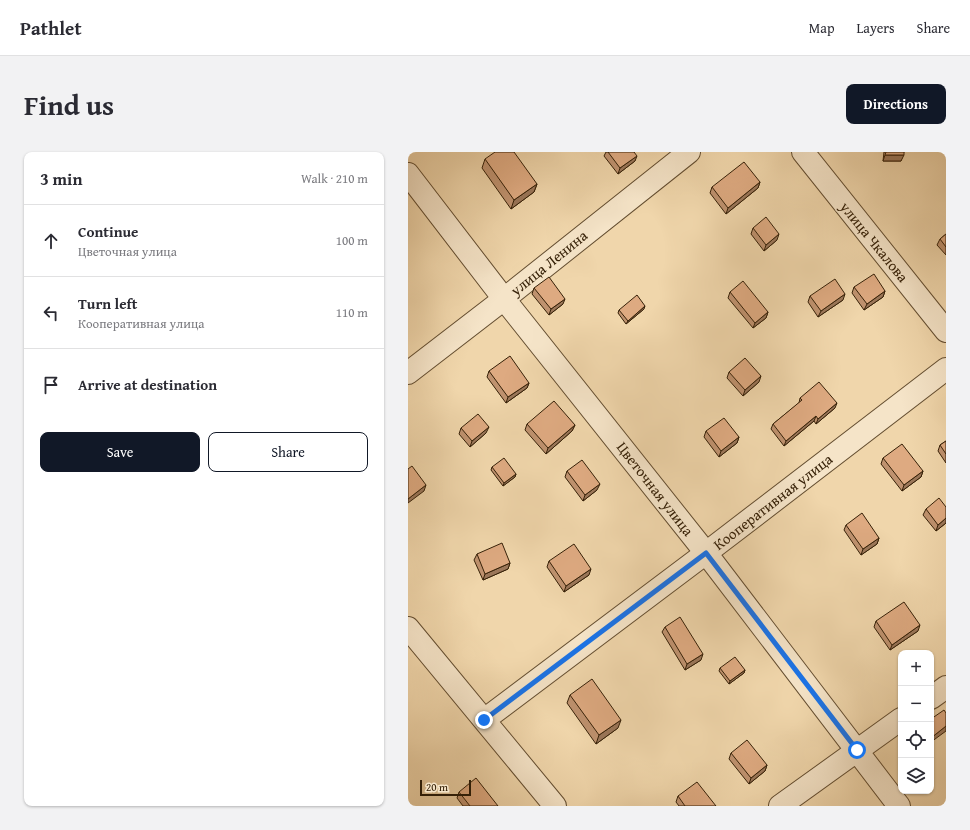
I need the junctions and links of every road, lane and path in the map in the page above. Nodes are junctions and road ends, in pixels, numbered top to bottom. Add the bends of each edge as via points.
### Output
1 (689, 152) edge
2 (803, 152) edge
3 (408, 174) edge
4 (504, 299) junction
5 (946, 331) edge
6 (946, 369) edge
7 (408, 373) edge
8 (706, 553) junction
9 (408, 628) edge
10 (946, 687) edge
11 (934, 696) edge
12 (484, 720) junction
13 (898, 721) edge
14 (857, 750) junction
15 (555, 806) edge
16 (780, 806) edge
17 (899, 806) edge

1 - 4 street, улица Ленина
2 - 5 street, улица Чкалова
3 - 4 street, Цветочная улица
4 - 7 street, улица Ленина
4 - 8 street, Цветочная улица
6 - 8 street, Кооперативная улица
8 - 12 street, Кооперативная улица
8 - 14 street, Цветочная улица
9 - 12 street
10 - 11 street
12 - 15 street
13 - 14 street
14 - 16 street
14 - 17 street, Цветочная улица

